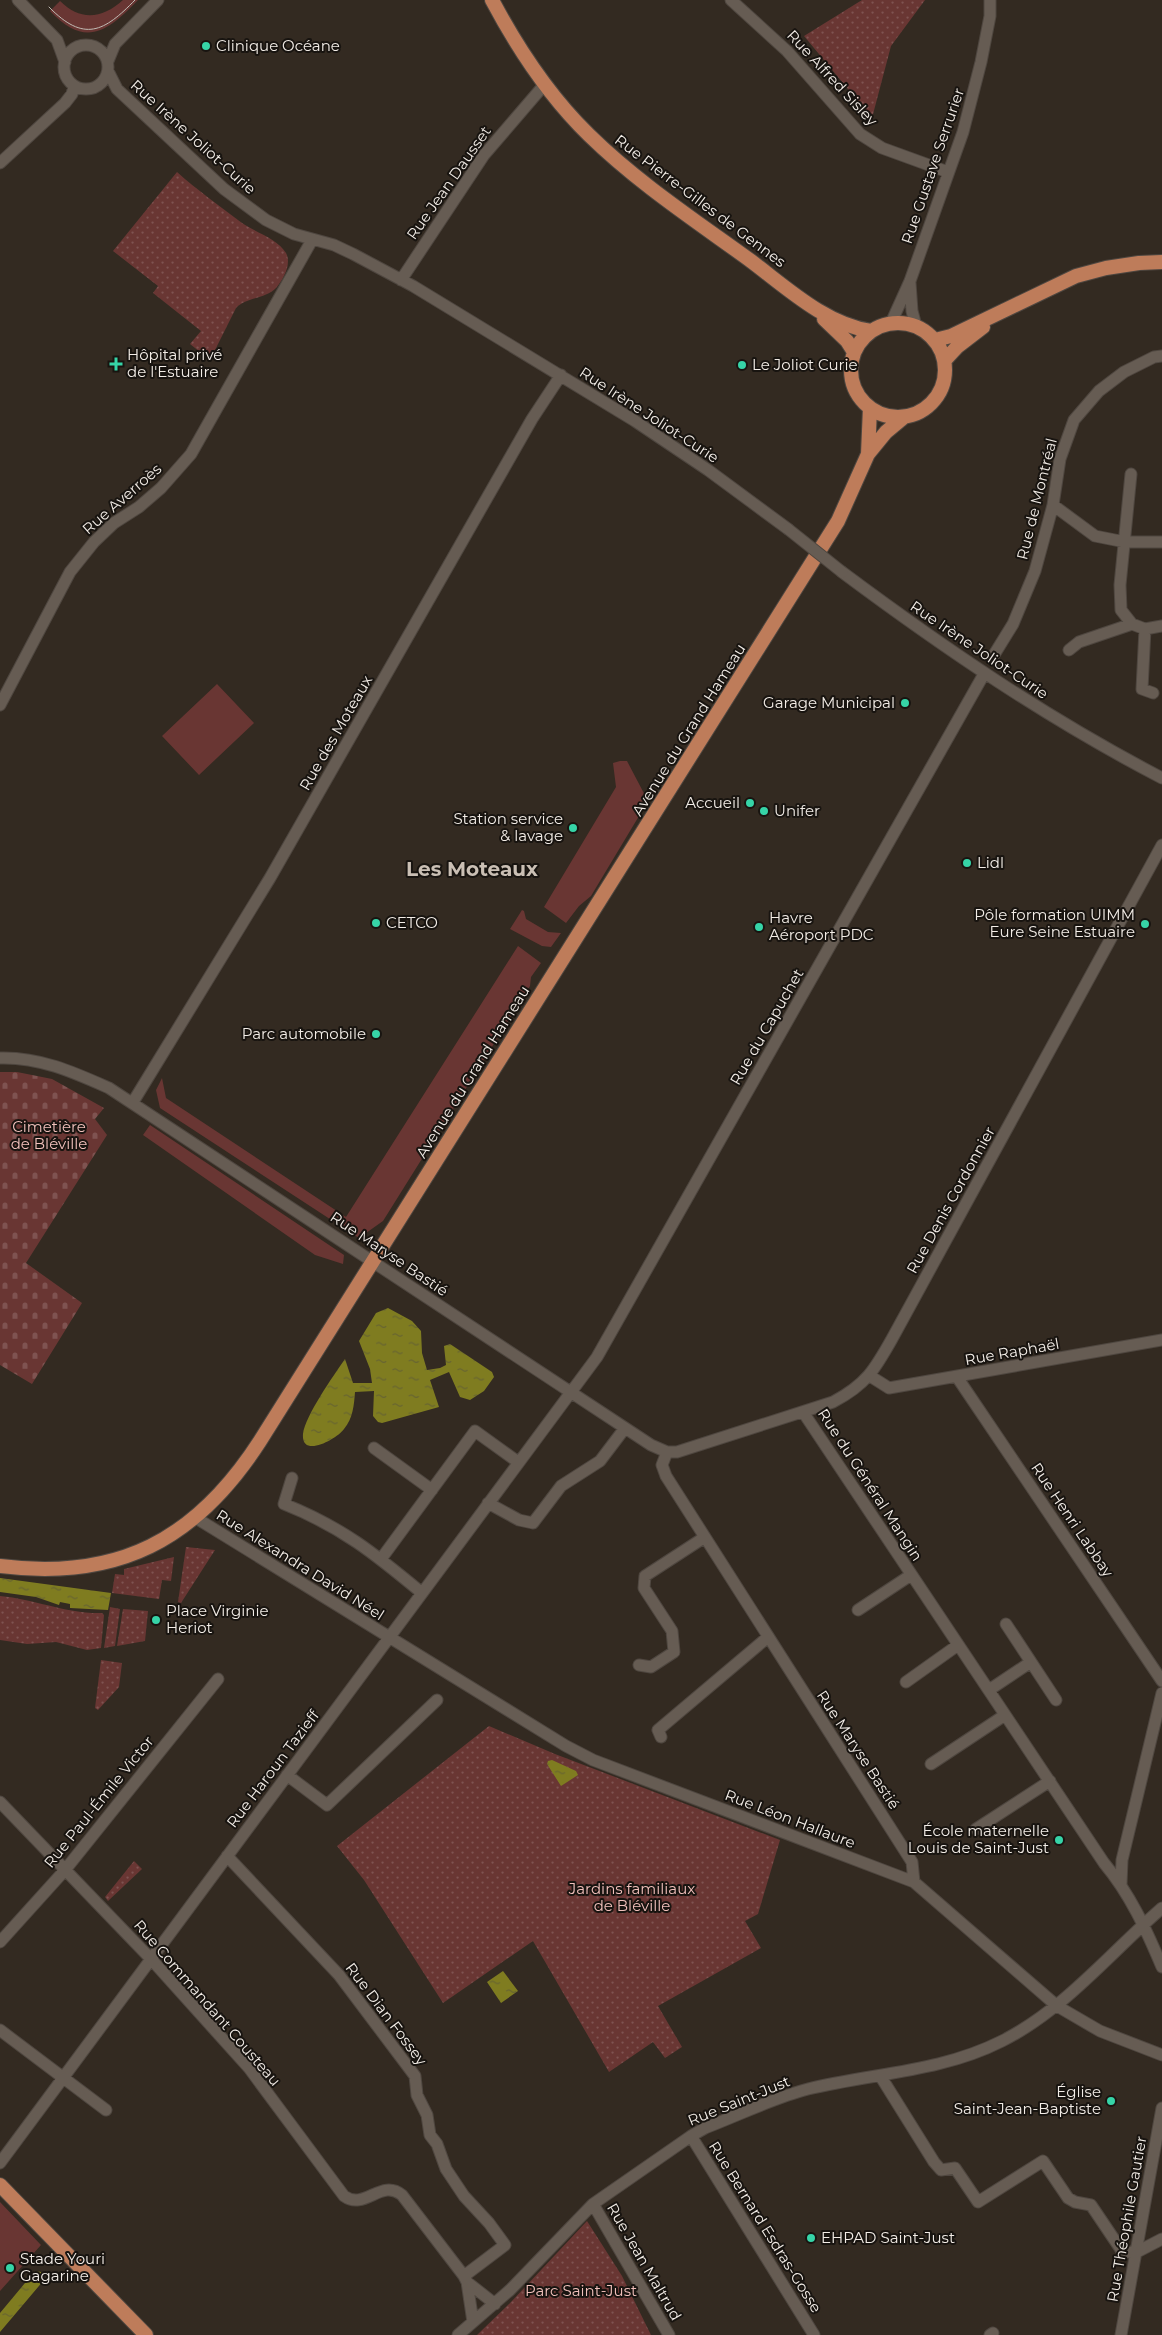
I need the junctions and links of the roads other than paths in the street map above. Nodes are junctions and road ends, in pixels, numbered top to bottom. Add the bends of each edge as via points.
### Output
1 (18, 0) edge
2 (158, 0) edge
3 (492, 0) edge
4 (731, 0) edge
5 (990, 0) edge
6 (57, 40) junction
7 (115, 44) junction
8 (82, 46) junction
9 (96, 47) junction
10 (65, 62) junction
11 (108, 66) junction
12 (545, 84) junction
13 (74, 86) junction
14 (99, 86) junction
15 (117, 89) junction
16 (0, 163) edge
17 (948, 172) junction
18 (312, 240) junction
19 (1162, 262) edge
20 (401, 280) junction
21 (910, 281) junction
22 (807, 303) junction
23 (1006, 310) junction
24 (891, 323) junction
25 (916, 326) junction
26 (871, 331) junction
27 (934, 340) junction
28 (854, 352) junction
29 (1162, 356) edge
30 (944, 361) junction
31 (561, 375) junction
32 (870, 408) junction
33 (904, 417) junction
34 (868, 454) junction
35 (1131, 474) dead end
36 (1053, 505) junction
37 (1125, 542) junction
38 (1162, 542) edge
39 (1132, 624) junction
40 (1162, 626) edge
41 (1145, 629) junction
42 (1069, 650) dead end
43 (992, 658) dead end
44 (984, 674) junction
45 (1153, 692) dead end
46 (0, 705) edge
47 (1162, 778) edge
48 (1162, 845) edge
49 (0, 1058) edge
50 (133, 1102) junction
51 (373, 1262) junction
52 (1162, 1340) edge
53 (870, 1376) junction
54 (957, 1376) junction
55 (570, 1392) junction
56 (803, 1412) junction
57 (625, 1428) junction
58 (374, 1448) dead end
59 (667, 1452) junction
60 (518, 1462) junction
61 (292, 1478) dead end
62 (432, 1490) junction
63 (488, 1503) junction
64 (196, 1518) junction
65 (705, 1537) junction
66 (381, 1559) junction
67 (0, 1566) edge
68 (911, 1576) junction
69 (422, 1593) junction
70 (858, 1610) dead end
71 (1006, 1624) dead end
72 (768, 1637) junction
73 (389, 1638) junction
74 (958, 1645) junction
75 (1031, 1662) junction
76 (639, 1665) dead end
77 (218, 1679) dead end
78 (1162, 1681) edge
79 (906, 1682) dead end
80 (989, 1690) junction
81 (1162, 1693) edge
82 (437, 1700) dead end
83 (1056, 1700) dead end
84 (1005, 1715) junction
85 (661, 1737) dead end
86 (930, 1764) dead end
87 (287, 1775) junction
88 (1050, 1782) junction
89 (0, 1802) edge
90 (976, 1829) dead end
91 (227, 1856) junction
92 (65, 1870) junction
93 (914, 1882) junction
94 (1121, 1884) junction
95 (1162, 1908) edge
96 (1144, 1924) junction
97 (0, 1942) edge
98 (151, 1959) junction
99 (1162, 1967) edge
100 (1057, 2006) junction
101 (0, 2030) edge
102 (1162, 2055) edge
103 (63, 2077) junction
104 (881, 2077) junction
105 (1162, 2108) edge
106 (106, 2110) dead end
107 (691, 2136) junction
108 (0, 2163) edge
109 (0, 2185) edge
110 (593, 2204) junction
111 (1162, 2239) edge
112 (1135, 2253) junction
113 (466, 2279) junction
114 (495, 2304) junction
115 (473, 2322) junction
116 (146, 2335) edge
117 (458, 2335) edge
118 (669, 2335) edge
119 (814, 2335) edge
120 (1121, 2335) edge

1 - 6 street
2 - 7 street
3 - 12 main road, Rue Pierre-Gilles de Gennes
4 - 17 street, Rue Alfred Sisley via 787,51 860,134 882,148
5 - 17 street, Rue Gustave Serrurier via 990,16 974,92
6 - 8 street
6 - 10 street
7 - 9 street
7 - 11 street
8 - 9 street
8 - 10 street via 71,51
9 - 11 street via 105,55
10 - 13 street via 67,78
11 - 14 street via 105,79
11 - 15 street, Rue Irène Joliot-Curie
12 - 20 street, Rue Jean Dausset via 484,154
12 - 22 main road, Rue Pierre-Gilles de Gennes via 589,135 631,172
13 - 14 street via 91,89
13 - 16 street via 65,103
14 - 15 street, Rue Irène Joliot-Curie
15 - 18 street, Rue Irène Joliot-Curie via 237,199 286,230
17 - 21 street, Rue Gustave Serrurier
18 - 20 street, Rue Irène Joliot-Curie via 334,245
18 - 46 street, Rue Averroès via 191,454 154,494 94,542 70,572
19 - 23 main road via 1106,268 1076,276
20 - 31 street, Rue Irène Joliot-Curie
21 - 24 street, Rue Gustave Serrurier
21 - 25 street, Rue Gustave Serrurier
22 - 26 main road, Rue Pierre-Gilles de Gennes via 843,324
22 - 28 main road, Rue Pierre-Gilles de Gennes via 847,341
23 - 27 main road via 951,336
23 - 30 main road via 963,342
24 - 25 main road
24 - 26 main road
25 - 27 main road
26 - 28 main road
27 - 30 main road
28 - 32 main road via 852,382 862,401
29 - 36 street, Rue de Montréal via 1124,372 1099,392 1074,420 1060,459
30 - 33 main road, Avenue du Grand Hameau via 943,383 933,402
31 - 44 street, Rue Irène Joliot-Curie, bridge via 684,454
31 - 50 street, Rue des Moteaux via 532,419 270,878
32 - 33 main road via 886,416
32 - 34 main road, Avenue du Grand Hameau
33 - 34 main road, Avenue du Grand Hameau
34 - 51 main road, Avenue du Grand Hameau via 838,521
35 - 37 street
36 - 37 street via 1095,536
36 - 43 street, Rue de Montréal via 1035,571 1013,624
37 - 38 street
37 - 39 street via 1120,610
39 - 41 street
39 - 42 street via 1079,642
40 - 41 street
41 - 45 street via 1142,689
44 - 47 street, Rue Irène Joliot-Curie
44 - 55 street, Rue du Capuchet via 597,1357
48 - 53 street, Rue Denis Cordonnier
49 - 50 street, Rue Maryse Bastié via 18,1057 59,1066
50 - 51 street, Rue Maryse Bastié
51 - 55 street, Rue Maryse Bastié
51 - 64 main road, Avenue du Grand Hameau via 249,1458 224,1492
52 - 54 street, Rue Raphaël
53 - 54 street, Rue Raphaël via 889,1388
53 - 56 street, Rue Denis Cordonnier via 853,1392
54 - 78 street, Rue Henri Labbay
55 - 57 street, Rue Maryse Bastié
55 - 60 street, Rue Haroun Tazieff
56 - 59 street, Rue Denis Cordonnier via 687,1450
56 - 68 street, Rue du Général Mangin
57 - 59 street, Rue Maryse Bastié
57 - 63 street via 600,1461 562,1486 532,1523 519,1520
58 - 62 street
59 - 65 street, Rue Maryse Bastié via 662,1465 666,1476
60 - 62 street via 475,1431
60 - 63 street, Rue Haroun Tazieff
61 - 66 street via 284,1504 319,1518
62 - 66 street
63 - 69 street, Rue Haroun Tazieff
64 - 67 main road, Avenue du Grand Hameau via 149,1547 111,1561 57,1569
64 - 73 street, Rue Alexandra David Néel
65 - 72 street, Rue Maryse Bastié
65 - 76 street via 645,1576 644,1588 672,1631 674,1652 652,1667
66 - 69 street
68 - 70 street, Rue du Général Mangin
68 - 74 street, Rue du Général Mangin
69 - 73 street, Rue Haroun Tazieff
71 - 75 street
72 - 85 street via 658,1730
72 - 93 street, Rue Maryse Bastié via 912,1862
73 - 87 street, Rue Haroun Tazieff
73 - 93 street, Rue Léon Hallaure via 546,1736 593,1760
74 - 79 street
74 - 80 street, Rue du Général Mangin
75 - 80 street
75 - 83 street
77 - 92 street, Rue Paul-Émile Victor
80 - 84 street, Rue du Général Mangin
81 - 94 street via 1122,1860
82 - 87 street via 327,1805
84 - 86 street
84 - 88 street, Rue du Général Mangin
87 - 91 street, Rue Haroun Tazieff
88 - 90 street
88 - 94 street, Rue du Général Mangin
89 - 92 street, Rue Commandant Cousteau
91 - 98 street, Rue Haroun Tazieff
91 - 113 street, Rue Dian Fossey via 339,1975 415,2076 417,2096 446,2169 505,2245
92 - 97 street, Rue Paul-Émile Victor
92 - 98 street, Rue Commandant Cousteau
93 - 100 street, Rue Léon Hallaure
94 - 96 street, Rue du Général Mangin
95 - 96 street, Rue Saint-Just
96 - 99 street, Rue du Général Mangin
96 - 100 street, Rue Saint-Just
98 - 103 street, Rue Haroun Tazieff
98 - 113 street, Rue Commandant Cousteau via 249,2068 344,2196 362,2201 379,2191 397,2190
100 - 102 street, Rue Léon Hallaure via 1100,2031
100 - 104 street, Rue Saint-Just via 1004,2040 971,2056
101 - 103 street
103 - 106 street
103 - 108 street, Rue Haroun Tazieff
104 - 107 street, Rue Saint-Just via 806,2090
104 - 112 street via 934,2162 941,2170 955,2168 978,2202 1043,2161 1068,2198 1091,2205 1122,2251
105 - 112 street, Rue Théophile Gautier
107 - 110 street, Rue Saint-Just
107 - 119 street, Rue Bernard Esdras-Gosse
109 - 116 main road
110 - 114 street, Rue Saint-Just
110 - 118 street, Rue Jean Maltrud
111 - 112 street
112 - 120 street, Rue Théophile Gautier
113 - 114 street, Rue Commandant Cousteau
113 - 115 street, Rue Commandant Cousteau
114 - 115 street, Rue Saint-Just
115 - 117 street, Rue Saint-Just

